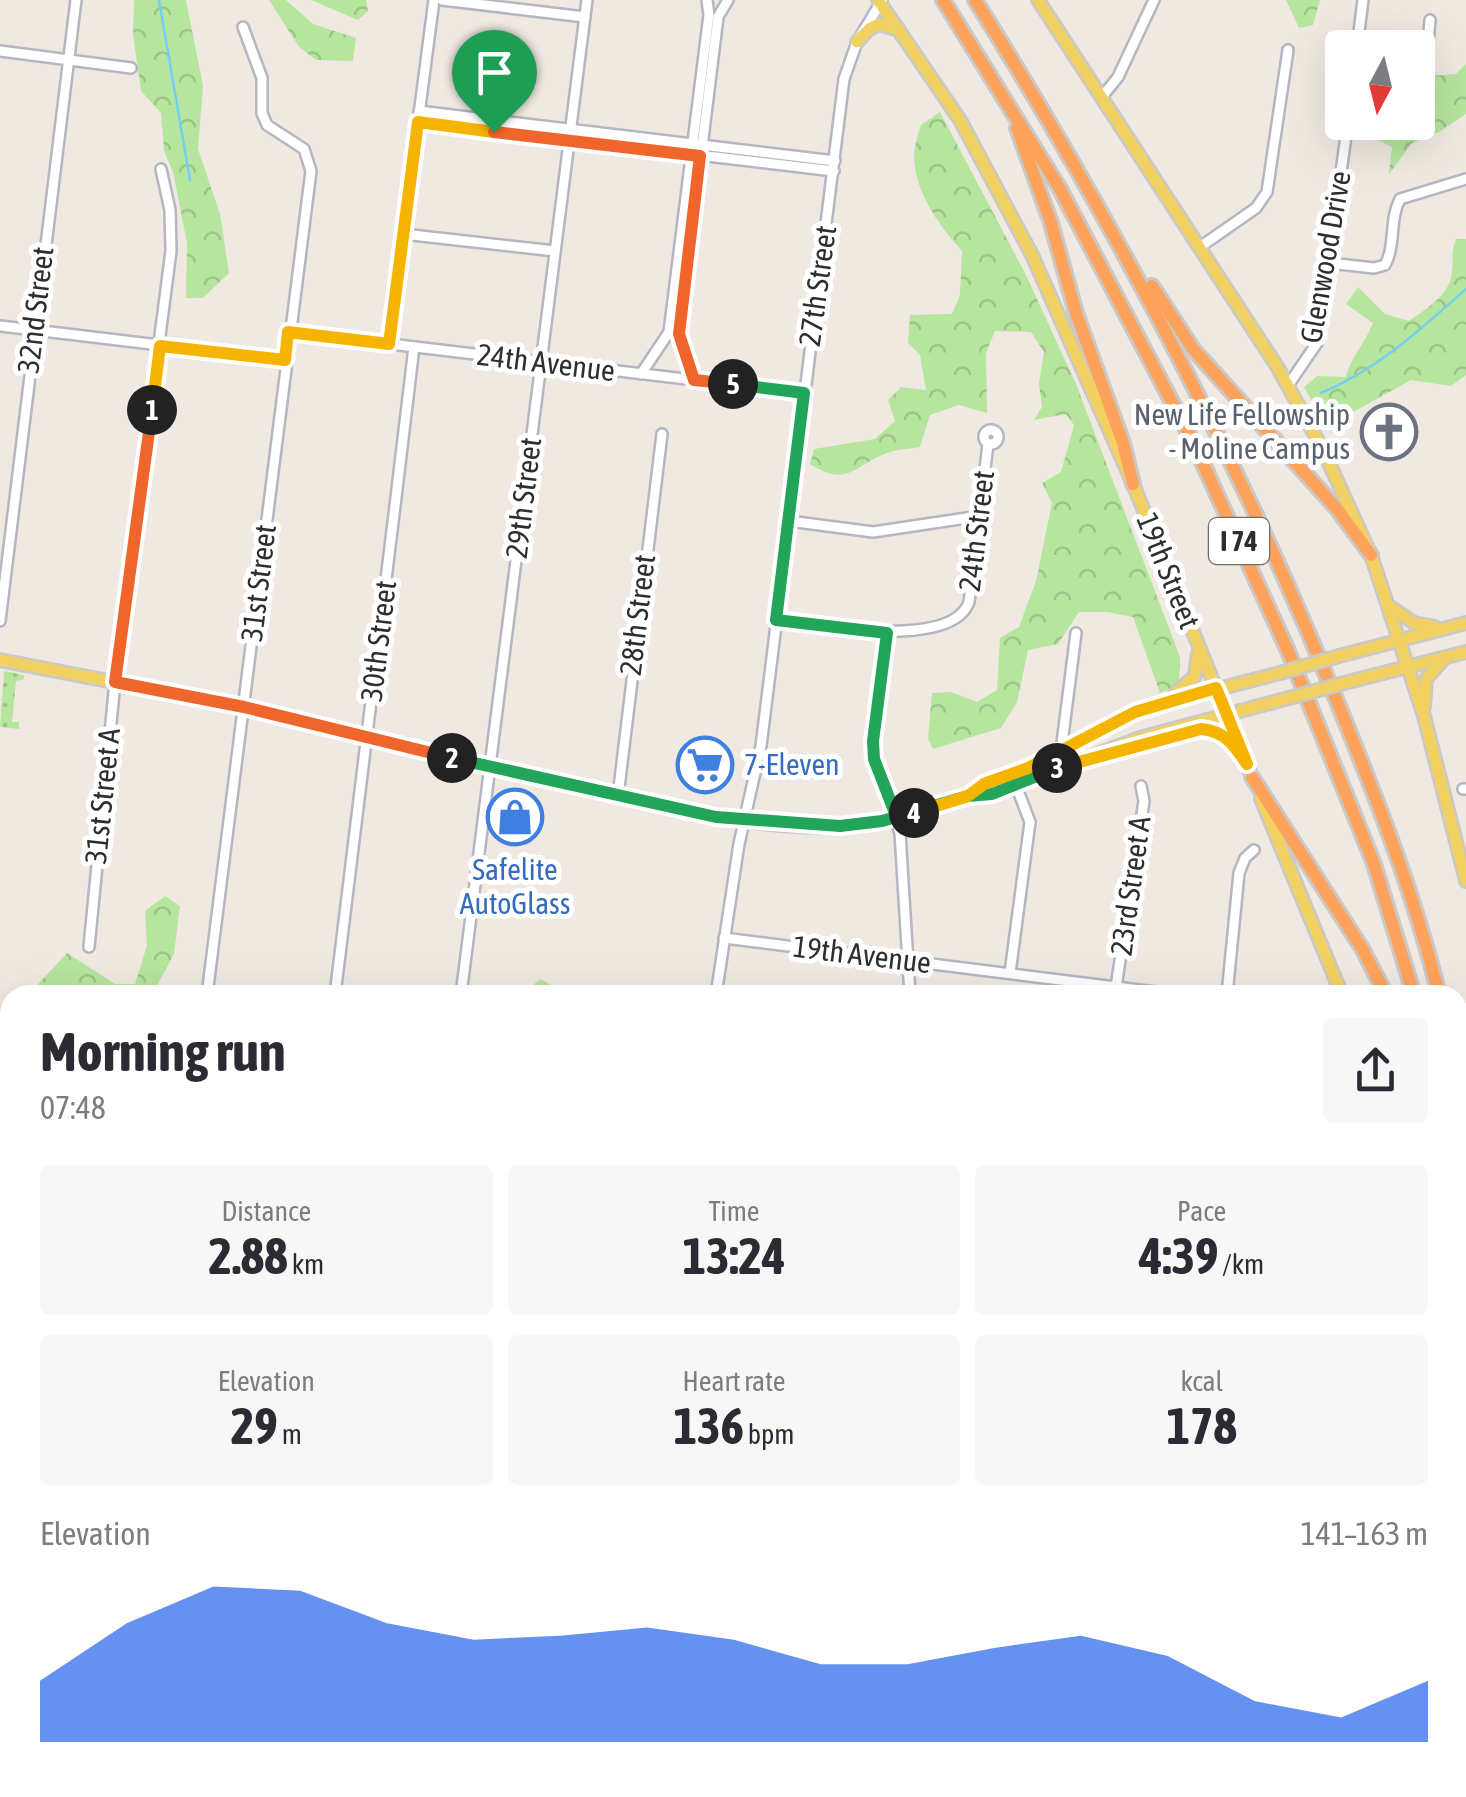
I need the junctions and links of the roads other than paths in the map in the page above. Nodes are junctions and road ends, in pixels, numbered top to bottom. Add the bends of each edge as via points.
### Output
1 (76, 0) edge
2 (434, 0) edge
3 (442, 0) edge
4 (587, 0) edge
5 (707, 0) edge
6 (728, 0) edge
7 (943, 0) edge
8 (976, 0) edge
9 (1038, 0) edge
10 (1154, 0) edge
11 (1363, 0) edge
12 (880, 1) edge
13 (585, 17) junction
14 (1430, 20) dead end
15 (243, 27) dead end
16 (1359, 30) edge
17 (1429, 30) edge
18 (901, 31) junction
19 (857, 42) junction
20 (1288, 50) dead end
21 (0, 52) edge
22 (68, 60) junction
23 (130, 68) dead end
24 (1100, 98) junction
25 (420, 110) junction
26 (1011, 112) junction
27 (418, 122) junction
28 (570, 136) junction
29 (1346, 140) edge
30 (696, 151) junction
31 (834, 166) junction
32 (161, 169) dead end
33 (1466, 179) edge
34 (1112, 229) junction
35 (404, 234) junction
36 (1200, 248) junction
37 (555, 251) junction
38 (1330, 263) junction
39 (0, 326) edge
40 (34, 330) junction
41 (288, 332) junction
42 (389, 344) junction
43 (160, 346) junction
44 (414, 347) junction
45 (285, 360) junction
46 (542, 363) junction
47 (642, 374) junction
48 (694, 380) junction
49 (1288, 384) junction
50 (804, 393) junction
51 (662, 434) dead end
52 (988, 444) dead end
53 (1133, 484) junction
54 (980, 516) junction
55 (789, 521) junction
56 (1371, 555) junction
57 (1386, 603) junction
58 (776, 620) junction
59 (0, 621) edge
60 (1466, 622) edge
61 (1444, 628) junction
62 (1076, 632) dead end
63 (887, 633) junction
64 (1398, 640) junction
65 (1199, 649) junction
66 (1460, 654) edge
67 (0, 660) edge
68 (1406, 668) junction
69 (115, 682) junction
70 (1216, 688) junction
71 (1161, 703) junction
72 (244, 707) junction
73 (1227, 714) junction
74 (1424, 716) junction
75 (369, 738) junction
76 (1062, 751) junction
77 (1247, 764) junction
78 (492, 766) junction
79 (1059, 768) junction
80 (1252, 778) junction
81 (1014, 779) junction
82 (1141, 786) dead end
83 (618, 796) junction
84 (897, 818) junction
85 (744, 821) junction
86 (1254, 850) dead end
87 (1466, 881) edge
88 (724, 938) junction
89 (89, 948) dead end
90 (909, 960) junction
91 (1010, 972) junction
92 (207, 985) edge
93 (337, 985) edge
94 (462, 985) edge
95 (717, 985) edge
96 (910, 985) edge
97 (1102, 985) edge
98 (1116, 985) edge
99 (1229, 985) edge
100 (1338, 985) edge
101 (1381, 985) edge
102 (1411, 985) edge
103 (1436, 985) edge

1 - 22 street, 32nd Street
2 - 25 street
3 - 13 street
4 - 13 street, 29th Street
5 - 30 street
6 - 30 street via 718,17
7 - 26 highway, I 74
8 - 34 highway, I 74
9 - 24 main road
10 - 24 street via 1118,77
11 - 16 street
12 - 18 main road, 19th Street
12 - 19 street, 27th Street
13 - 28 street, 29th Street
14 - 17 street
15 - 41 street, 31st Street via 262,78 266,124 304,149 311,171
18 - 19 main road via 879,24
18 - 53 main road, 19th Street via 968,134 1032,255
19 - 31 street, 27th Street via 847,66
20 - 36 street via 1267,192 1256,208
21 - 22 street
22 - 23 street
22 - 40 street, 32nd Street
24 - 36 main road
25 - 27 street
25 - 28 street
26 - 53 highway
26 - 102 highway, I 74 via 1125,309 1245,553 1374,864
27 - 28 street
27 - 35 street
28 - 30 street
28 - 37 street, 29th Street
29 - 38 street, Glenwood Drive
30 - 31 street
30 - 47 street via 668,332
30 - 48 street via 679,334
31 - 50 street, 27th Street
32 - 43 street, 31st Street A via 172,231
33 - 38 street via 1400,199 1384,265
34 - 56 highway via 1193,349
34 - 103 highway, I 74 via 1204,405 1312,640 1389,836
35 - 37 street
35 - 42 street
36 - 49 main road
37 - 46 street, 29th Street
38 - 49 street, Glenwood Drive via 1318,343
39 - 40 street
40 - 43 street
40 - 59 street, 32nd Street
41 - 42 street, 24th Avenue
41 - 45 street, 31st Street
42 - 44 street, 24th Avenue
43 - 45 street
43 - 69 street, 31st Street A
44 - 46 street, 24th Avenue
44 - 75 street, 30th Street
45 - 72 street, 31st Street
46 - 47 street, 24th Avenue
46 - 78 street, 29th Street
47 - 48 street, 24th Avenue
48 - 50 street, 24th Avenue
49 - 56 main road
50 - 55 street, 27th Street
51 - 83 street, 28th Street
52 - 54 street, 24th Street
53 - 65 main road, 19th Street
54 - 55 street via 873,532
54 - 63 street, 24th Street via 962,616
55 - 58 street, 27th Street
56 - 57 main road
57 - 61 main road via 1414,624
57 - 64 main road
58 - 63 street
58 - 85 street, 27th Street
60 - 61 main road
61 - 64 main road
62 - 76 street
63 - 84 street via 873,752
64 - 68 main road
64 - 70 main road, bridge
65 - 70 main road, 19th Street
65 - 71 main road via 1192,679
66 - 68 main road
66 - 74 main road via 1436,664 1426,680
67 - 69 main road
68 - 73 main road, bridge
68 - 74 main road
69 - 72 main road
69 - 89 street, 31st Street A
70 - 71 main road
70 - 73 main road, 19th Street
71 - 76 main road
72 - 75 main road
72 - 92 street, 31st Street
73 - 77 main road, 19th Street
73 - 79 main road
74 - 87 main road
75 - 78 main road
75 - 93 street, 30th Street
76 - 79 street
76 - 81 main road
77 - 79 main road via 1231,740 1201,729
77 - 80 main road, 19th Street
78 - 83 main road
78 - 94 street, 29th Street
79 - 81 main road
80 - 100 main road, 19th Street
80 - 101 highway
81 - 84 main road
81 - 91 street via 1030,822
82 - 98 street, 23rd Street A
83 - 85 main road
84 - 85 main road via 840,826
84 - 90 street
85 - 88 street, 27th Street
86 - 99 street via 1239,874
88 - 90 street, 19th Avenue
88 - 95 street, 27th Street
90 - 91 street, 19th Avenue
90 - 96 street
91 - 97 street, 19th Avenue

